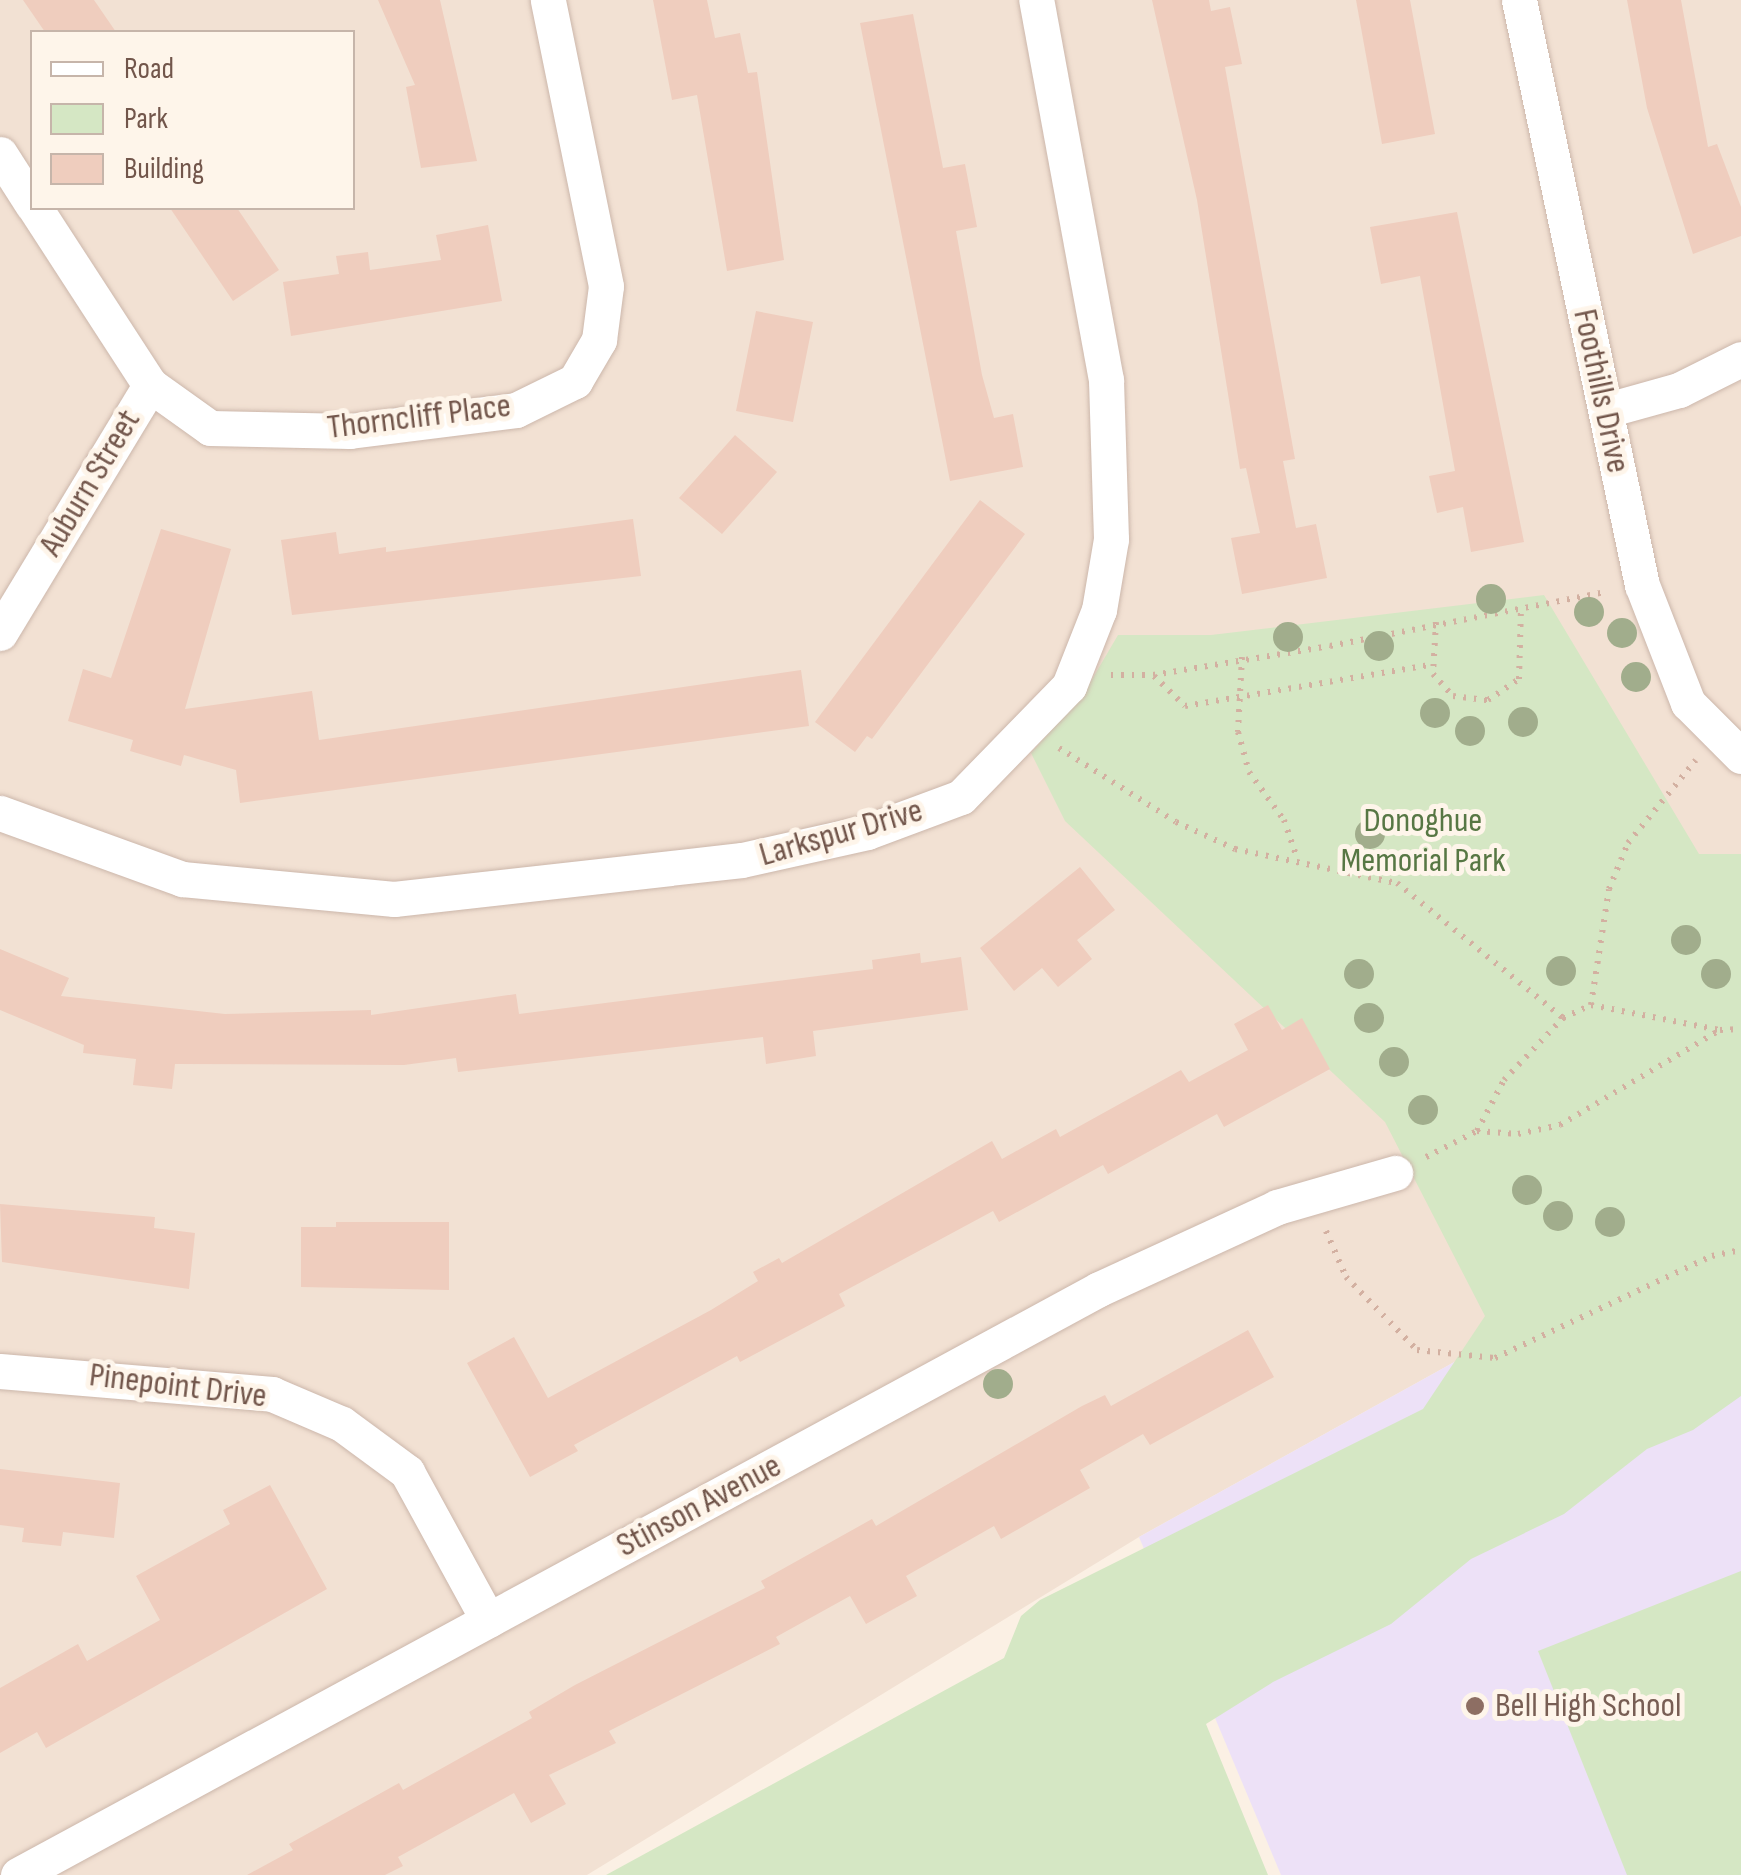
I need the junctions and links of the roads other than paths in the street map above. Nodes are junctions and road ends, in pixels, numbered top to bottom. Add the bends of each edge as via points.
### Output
1 (548, 0) edge
2 (1036, 0) edge
3 (1519, 0) edge
4 (0, 154) edge
5 (30, 200) edge
6 (37, 210) edge
7 (1741, 358) edge
8 (150, 385) junction
9 (1607, 410) junction
10 (0, 633) edge
11 (1732, 750) edge
12 (0, 813) edge
13 (1395, 1173) road end
14 (0, 1371) edge
15 (488, 1620) junction
16 (18, 1875) edge

1 - 8 street, Thorncliff Place via 606,286 599,340 575,381 516,410 350,431 210,428
2 - 12 street, Larkspur Drive via 1106,380 1111,539 1098,610 1074,674 1030,730 961,797 867,832 742,860 394,899 182,879
3 - 9 street, Foothills Drive
4 - 5 street, Thorncliff Place
6 - 8 street, Thorncliff Place
7 - 9 street via 1679,390
8 - 10 street, Auburn Street
9 - 11 street, Foothills Drive via 1642,585 1688,703
13 - 15 street, Stinson Avenue via 1311,1198 1099,1289
14 - 15 street, Pinepoint Drive via 272,1394 342,1424 407,1472
15 - 16 street, Stinson Avenue

